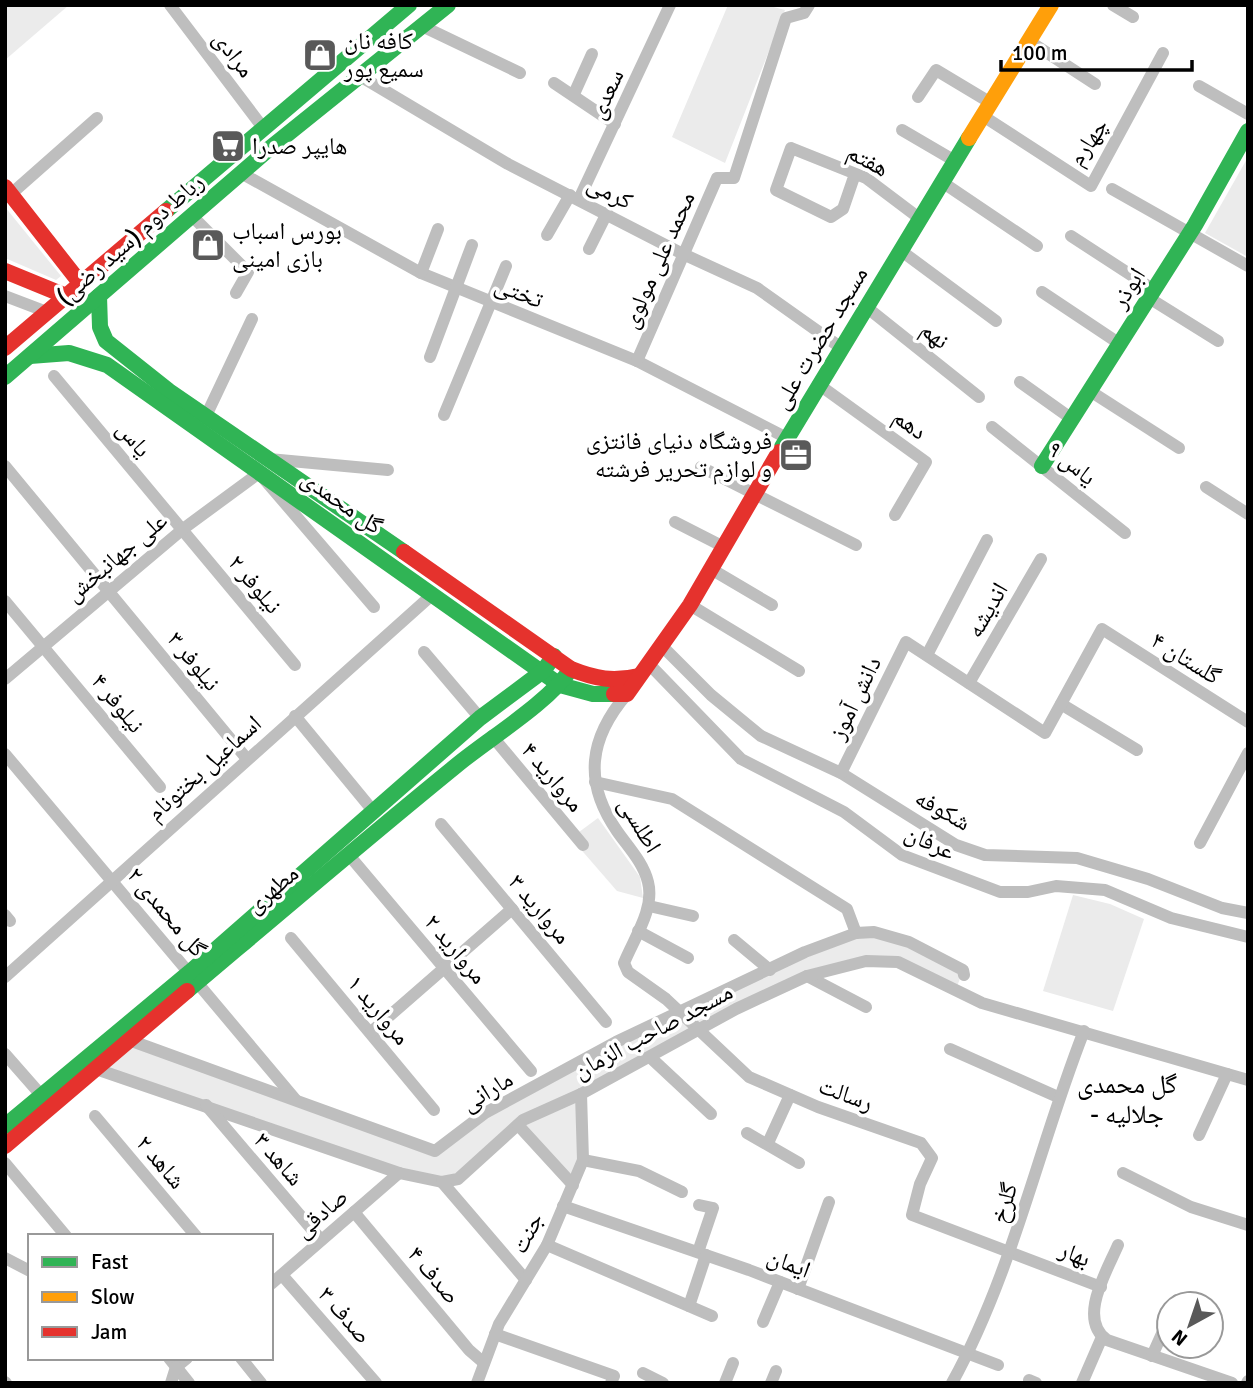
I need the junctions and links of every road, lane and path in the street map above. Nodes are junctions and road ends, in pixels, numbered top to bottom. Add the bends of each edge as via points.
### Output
1 (170, 5) edge
2 (409, 5) edge
3 (448, 5) edge
4 (670, 5) edge
5 (809, 5) edge
6 (1051, 5) edge
7 (1113, 5) edge
8 (1133, 17) dead end
9 (422, 26) junction
10 (1029, 41) junction
11 (1163, 52) dead end
12 (592, 54) dead end
13 (520, 74) dead end
14 (360, 76) junction
15 (554, 83) dead end
16 (1095, 84) dead end
17 (1199, 86) dead end
18 (574, 93) junction
19 (918, 97) dead end
20 (987, 109) junction
21 (1248, 114) edge
22 (97, 118) dead end
23 (615, 124) junction
24 (264, 129) junction
25 (902, 130) dead end
26 (1248, 131) edge
27 (955, 161) junction
28 (242, 173) junction
29 (855, 174) junction
30 (942, 182) junction
31 (1112, 189) dead end
32 (8, 191) edge
33 (574, 197) junction
34 (607, 213) junction
35 (192, 216) junction
36 (919, 218) junction
37 (438, 229) dead end
38 (1191, 232) junction
39 (547, 235) dead end
40 (1071, 236) dead end
41 (472, 246) dead end
42 (1037, 246) dead end
43 (589, 249) dead end
44 (900, 250) junction
45 (682, 254) junction
46 (506, 266) dead end
47 (1248, 266) edge
48 (5, 271) edge
49 (421, 273) junction
50 (81, 284) junction
51 (457, 290) junction
52 (1042, 292) dead end
53 (236, 293) dead end
54 (1151, 294) junction
55 (5, 296) edge
56 (66, 296) junction
57 (99, 296) junction
58 (492, 304) junction
59 (865, 306) junction
60 (47, 312) junction
61 (252, 319) dead end
62 (996, 321) dead end
63 (106, 341) junction
64 (1218, 341) dead end
65 (1119, 344) junction
66 (840, 347) junction
67 (5, 348) edge
68 (30, 356) junction
69 (89, 356) junction
70 (430, 357) dead end
71 (637, 361) junction
72 (54, 376) dead end
73 (5, 377) edge
74 (1020, 382) dead end
75 (818, 384) junction
76 (1090, 391) junction
77 (979, 397) dead end
78 (444, 415) dead end
79 (206, 416) junction
80 (1072, 419) junction
81 (992, 427) dead end
82 (787, 438) junction
83 (1179, 448) dead end
84 (269, 459) junction
85 (5, 466) edge
86 (1042, 466) junction
87 (701, 467) dead end
88 (388, 470) dead end
89 (259, 473) junction
90 (1206, 487) dead end
91 (754, 495) junction
92 (1248, 514) edge
93 (895, 515) dead end
94 (675, 522) dead end
95 (183, 529) junction
96 (1125, 533) dead end
97 (987, 540) dead end
98 (856, 545) dead end
99 (724, 547) junction
100 (1041, 559) dead end
101 (711, 569) junction
102 (109, 589) junction
103 (433, 594) junction
104 (5, 601) edge
105 (690, 605) junction
106 (772, 605) dead end
107 (374, 607) dead end
108 (43, 645) junction
109 (661, 645) junction
110 (424, 652) dead end
111 (927, 655) junction
112 (554, 656) junction
113 (295, 665) dead end
114 (571, 669) junction
115 (644, 670) junction
116 (542, 671) junction
117 (799, 671) dead end
118 (5, 679) edge
119 (969, 683) junction
120 (560, 685) junction
121 (627, 694) junction
122 (1061, 704) junction
123 (295, 716) junction
124 (480, 718) junction
125 (1248, 722) edge
126 (492, 736) junction
127 (1138, 750) dead end
128 (1248, 753) edge
129 (5, 754) edge
130 (247, 759) junction
131 (841, 773) junction
132 (595, 782) junction
133 (160, 787) dead end
134 (374, 812) junction
135 (440, 824) dead end
136 (1200, 843) dead end
137 (583, 845) dead end
138 (348, 854) junction
139 (111, 879) junction
140 (649, 906) junction
141 (512, 909) junction
142 (1248, 913) edge
143 (693, 916) dead end
144 (638, 931) junction
145 (856, 933) junction
146 (1248, 937) edge
147 (291, 938) dead end
148 (734, 940) dead end
149 (688, 958) dead end
150 (445, 967) junction
151 (770, 970) junction
152 (964, 975) dead end
153 (807, 976) junction
154 (5, 977) edge
155 (194, 977) junction
156 (866, 1007) dead end
157 (679, 1010) junction
158 (606, 1023) dead end
159 (698, 1031) junction
160 (1084, 1031) junction
161 (371, 1032) junction
162 (129, 1040) junction
163 (950, 1049) dead end
164 (5, 1054) edge
165 (651, 1058) junction
166 (96, 1069) junction
167 (531, 1071) dead end
168 (1227, 1074) junction
169 (1248, 1080) edge
170 (581, 1094) junction
171 (41, 1095) junction
172 (790, 1095) junction
173 (1058, 1097) junction
174 (295, 1100) junction
175 (205, 1104) junction
176 (434, 1111) dead end
177 (711, 1114) dead end
178 (95, 1116) dead end
179 (5, 1125) edge
180 (518, 1125) junction
181 (747, 1133) dead end
182 (1199, 1135) dead end
183 (768, 1143) junction
184 (5, 1146) edge
185 (583, 1160) junction
186 (5, 1163) edge
187 (799, 1163) dead end
188 (399, 1172) junction
189 (1124, 1173) dead end
190 (442, 1182) junction
191 (573, 1185) junction
192 (682, 1192) dead end
193 (829, 1202) dead end
194 (699, 1205) dead end
195 (564, 1206) junction
196 (354, 1212) junction
197 (912, 1214) joint
198 (1246, 1224) edge
199 (64, 1234) edge
200 (194, 1234) edge
201 (321, 1240) junction
202 (547, 1245) junction
203 (1118, 1245) dead end
204 (1012, 1251) junction
205 (702, 1254) junction
206 (5, 1258) edge
207 (28, 1270) edge
208 (282, 1275) junction
209 (526, 1280) junction
210 (273, 1282) edge
211 (780, 1282) junction
212 (1101, 1286) junction
213 (798, 1289) junction
214 (690, 1306) junction
215 (712, 1316) dead end
216 (763, 1322) dead end
217 (495, 1334) junction
218 (1102, 1337) junction
219 (1155, 1349) edge
220 (968, 1355) junction
221 (1152, 1356) junction
222 (243, 1360) edge
223 (172, 1363) edge
224 (484, 1363) junction
225 (733, 1363) dead end
226 (998, 1365) dead end
227 (643, 1373) dead end
228 (171, 1383) edge
229 (189, 1383) edge
230 (261, 1383) edge
231 (376, 1383) edge
232 (477, 1383) edge
233 (611, 1383) edge
234 (663, 1383) edge
235 (725, 1383) edge
236 (952, 1383) edge
237 (1082, 1383) edge
238 (1231, 1383) edge

1 - 24 street, مرادی
2 - 24 street, رباط دوم (سید رضی)
3 - 9 street, رباط دوم (سید رضی)
4 - 23 street, سعدی
5 - 45 street, محمد علی مولوی via 804,13 786,18 734,178 717,178
6 - 10 street, مسجد حضرت علی
7 - 8 street
9 - 13 street
9 - 14 street, رباط دوم (سید رضی)
10 - 16 street
10 - 20 street, مسجد حضرت علی
11 - 20 street, چهارم via 1091,186
12 - 18 street
14 - 28 street, رباط دوم (سید رضی)
14 - 33 street, کرمی via 508,164
15 - 18 street
17 - 21 street
18 - 23 street
19 - 20 street via 936,71
20 - 27 street, مسجد حضرت علی
22 - 32 street
23 - 33 street, سعدی
24 - 50 street, رباط دوم (سید رضی)
25 - 27 street
26 - 38 street, ابوذر
27 - 30 street, مسجد حضرت علی
28 - 35 street, رباط دوم (سید رضی)
28 - 49 street, تختی
29 - 29 street, هفتم via 791,148 776,190 831,217 843,209
29 - 36 street, هفتم
30 - 36 street, مسجد حضرت علی
30 - 42 street
31 - 38 street
32 - 50 street
33 - 34 street, کرمی
33 - 39 street, سعدی
34 - 43 street
34 - 45 street, کرمی
35 - 53 street via 248,272
35 - 57 street, رباط دوم (سید رضی)
36 - 44 street, مسجد حضرت علی
37 - 49 street
38 - 47 street
38 - 54 street, ابوذر
40 - 54 street
41 - 51 street
44 - 59 street, مسجد حضرت علی
44 - 62 street
45 - 66 street, کرمی via 757,288
45 - 71 street, محمد علی مولوی
46 - 58 street
48 - 56 street
49 - 51 street, تختی
50 - 56 street, رباط دوم (سید رضی)
51 - 58 street, تختی
51 - 70 street
52 - 65 street
54 - 64 street
54 - 65 street, ابوذر
55 - 60 street
56 - 60 street, رباط دوم (سید رضی)
57 - 63 street via 100,327
57 - 68 street, رباط دوم (سید رضی)
58 - 71 street, تختی
58 - 78 street
59 - 66 street, مسجد حضرت علی
59 - 77 street, نهم
60 - 67 street, رباط دوم (سید رضی)
61 - 79 street
63 - 69 street via 92,343
63 - 79 street, گل محمدی
65 - 76 street, ابوذر
66 - 75 street, مسجد حضرت علی
68 - 69 street, گل محمدی via 58,350
68 - 73 street, رباط دوم (سید رضی)
69 - 89 street, گل محمدی
71 - 82 street, تختی
72 - 95 street, یاس
74 - 80 street
75 - 82 street, مسجد حضرت علی
75 - 93 street, دهم via 926,461
76 - 80 street, ابوذر
76 - 83 street
79 - 84 street, گل محمدی
80 - 86 street, ابوذر
81 - 86 street, یاس ۹
82 - 91 street, مسجد حضرت علی
84 - 88 street
84 - 89 street
84 - 112 street, گل محمدی
85 - 102 street, نیلوفر ۳
86 - 96 street, یاس ۹
87 - 91 street
89 - 95 street, علی جهانبخش
89 - 103 street, گل محمدی
89 - 107 street
90 - 92 street
91 - 98 street
91 - 99 street, مسجد حضرت علی
94 - 99 street
95 - 102 street, علی جهانبخش
95 - 113 street, نیلوفر ۲
97 - 111 street
99 - 101 street, مسجد حضرت علی
100 - 119 street, اندیشه
101 - 105 street, مسجد حضرت علی
101 - 106 street
102 - 108 street, علی جهانبخش
102 - 130 street, نیلوفر ۳
103 - 116 street, گل محمدی
103 - 123 street, اسماعیل بختونام
104 - 108 street, نیلوفر ۴
105 - 109 street, مسجد حضرت علی
105 - 117 street
108 - 118 street, علی جهانبخش
108 - 133 street, نیلوفر ۴
109 - 115 street, مسجد حضرت علی
109 - 131 street, شکوفه via 761,736
110 - 124 street
111 - 119 street
111 - 131 street, دانش آموز via 906,642
112 - 114 street, گل محمدی
112 - 116 street, مطهری
114 - 115 street, گل محمدی via 596,679 620,681
114 - 120 street, مطهری
115 - 121 street, مسجد حضرت علی
115 - 146 street, عرفان via 741,759 844,812 902,855 999,892 1056,886 1105,890 1171,918
116 - 120 street, گل محمدی
116 - 124 street, مطهری
119 - 122 street via 1045,733
120 - 121 street, گل محمدی via 593,694
120 - 126 street, مطهری
121 - 132 street, اطلسی via 607,718 596,748
122 - 125 street, گلستان ۴ via 1102,629
122 - 127 street
123 - 130 street, اسماعیل بختونام
123 - 134 street
124 - 134 street, مطهری
126 - 137 street, مروارید ۴
126 - 138 street, مطهری
128 - 136 street
129 - 139 street, گل محمدی ۲
130 - 139 street, اسماعیل بختونام
131 - 142 street, شکوفه via 956,845 985,855 1077,858
132 - 140 street, اطلسی via 607,817 649,882
132 - 145 street via 672,799 847,909
134 - 155 street, مطهری
135 - 141 street, مروارید ۳
138 - 150 street, مروارید ۲
138 - 155 street, مطهری
139 - 154 street, اسماعیل بختونام
139 - 155 street, گل محمدی ۲
140 - 143 street
140 - 144 street
141 - 150 street
141 - 158 street, مروارید ۳
144 - 149 street
144 - 157 street via 624,963 628,972
145 - 151 street, مارانی
145 - 152 street, مارانی via 874,932 909,942 963,970
147 - 161 street, مروارید ۱
148 - 151 street
150 - 161 street
150 - 167 street, مروارید ۲
151 - 157 street, مارانی
153 - 156 street
153 - 159 street, مسجد صاحب الزمان
153 - 160 street, مسجد صاحب الزمان via 866,961 898,962 982,1003
155 - 162 street, مطهری
155 - 171 street, مطهری
155 - 174 street, گل محمدی ۲
157 - 159 street
157 - 174 street, مارانی via 485,1113 435,1151
159 - 165 street, مسجد صاحب الزمان
159 - 172 street, رسالت via 749,1077
160 - 168 street, مسجد صاحب الزمان
160 - 173 street, گلرخ
161 - 176 street, مروارید ۱
162 - 166 street, مطهری
162 - 174 street, مارانی
163 - 173 street
164 - 171 street
165 - 170 street, مسجد صاحب الزمان
165 - 177 street
166 - 175 street
166 - 184 street, مطهری
168 - 169 street, مسجد صاحب الزمان
168 - 182 street
170 - 180 street, مسجد صاحب الزمان
170 - 185 street, جنت
171 - 179 street, مطهری
172 - 183 street
172 - 197 street, رسالت via 921,1143 932,1158
173 - 204 street, گلرخ
175 - 188 street
175 - 201 street, شاهد ۳
178 - 200 street, شاهد ۲
180 - 190 street, مسجد صاحب الزمان via 458,1179
180 - 191 street
181 - 183 street
183 - 187 street
185 - 191 street, جنت
185 - 192 street via 639,1171
186 - 199 street
188 - 190 street
188 - 196 street, صادقی
189 - 198 street via 1191,1207
190 - 209 street
191 - 195 street, جنت
193 - 213 street
194 - 205 street via 713,1208
195 - 202 street, جنت
195 - 205 street, ایمان
196 - 201 street, صادقی
196 - 224 street, صدف ۴
197 - 204 street, بهار
201 - 208 street, صادقی
202 - 209 street, جنت
202 - 214 street
203 - 212 street
204 - 212 street, بهار
204 - 220 street, گلرخ
205 - 211 street, ایمان
205 - 214 street
206 - 207 street
208 - 210 street, صادقی
208 - 231 street, صدف ۳
209 - 217 street, جنت
211 - 213 street, ایمان
211 - 216 street
212 - 218 street, بهار via 1092,1317
213 - 220 street, ایمان
214 - 215 street
217 - 224 street, جنت
217 - 233 street via 614,1376
218 - 221 street
218 - 237 street
219 - 221 street
220 - 226 street, ایمان
220 - 236 street, گلرخ
221 - 238 street
222 - 230 street
223 - 228 street
223 - 229 street
224 - 232 street, جنت
225 - 235 street
227 - 234 street

